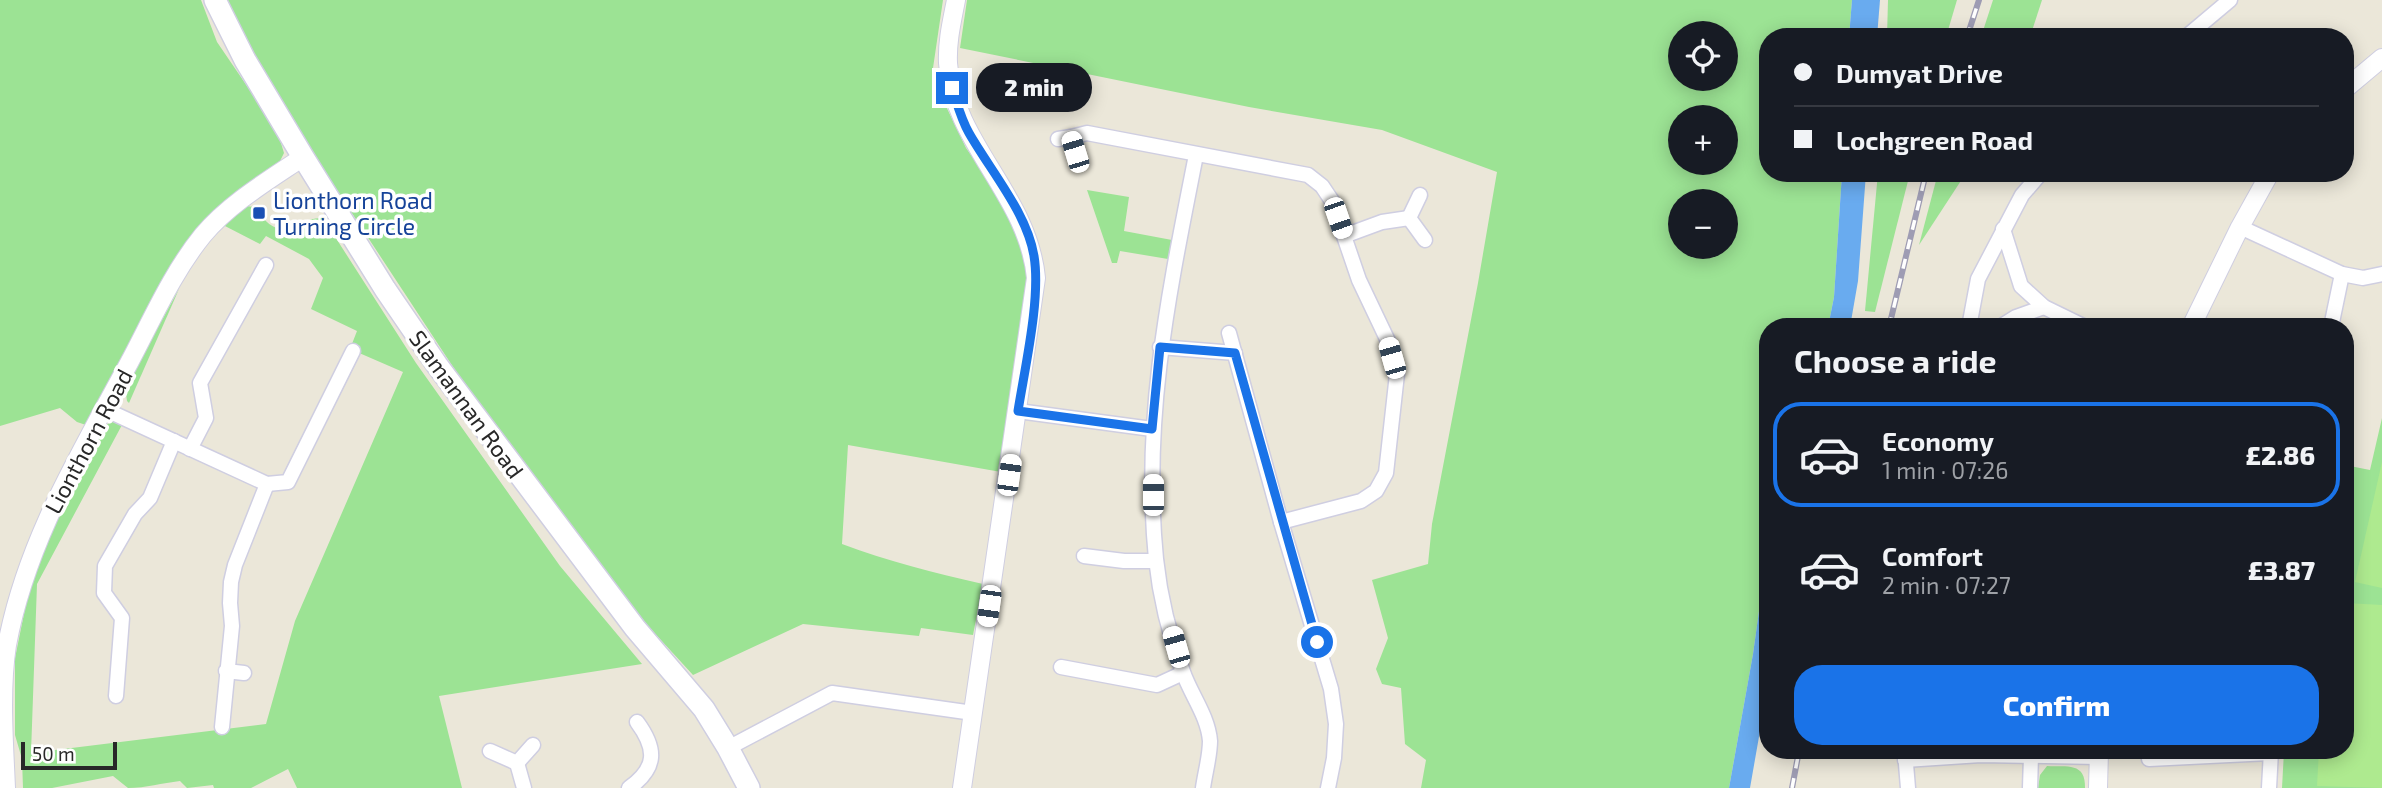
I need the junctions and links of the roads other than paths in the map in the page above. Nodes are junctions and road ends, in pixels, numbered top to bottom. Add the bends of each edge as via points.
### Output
1 (215, 0) edge
2 (956, 0) edge
3 (2224, 2) edge
4 (2196, 28) edge
5 (2382, 58) edge
6 (2354, 81) edge
7 (1075, 152) dead end
8 (1196, 155) junction
9 (303, 157) junction
10 (2033, 182) edge
11 (2265, 182) edge
12 (1420, 195) dead end
13 (1409, 218) junction
14 (2240, 227) junction
15 (2003, 229) junction
16 (1345, 236) junction
17 (1425, 240) dead end
18 (266, 265) dead end
19 (2342, 274) junction
20 (2382, 274) edge
21 (2044, 307) junction
22 (1971, 318) edge
23 (2014, 318) edge
24 (2058, 318) edge
25 (2196, 318) edge
26 (2333, 318) edge
27 (1229, 333) dead end
28 (1160, 347) junction
29 (353, 351) dead end
30 (1235, 353) junction
31 (104, 409) junction
32 (1018, 411) junction
33 (1152, 429) junction
34 (174, 442) junction
35 (190, 449) junction
36 (267, 484) junction
37 (1282, 523) junction
38 (1084, 556) dead end
39 (1156, 561) junction
40 (1061, 667) dead end
41 (226, 671) junction
42 (244, 673) dead end
43 (1184, 673) junction
44 (116, 696) dead end
45 (973, 713) junction
46 (636, 722) dead end
47 (222, 727) dead end
48 (533, 745) dead end
49 (728, 748) junction
50 (490, 751) dead end
51 (1905, 759) edge
52 (2031, 759) edge
53 (2099, 759) edge
54 (2271, 759) edge
55 (517, 763) junction
56 (6, 788) edge
57 (524, 788) edge
58 (628, 788) edge
59 (749, 788) edge
60 (962, 788) edge
61 (1203, 788) edge
62 (1328, 788) edge
63 (1908, 788) edge
64 (2030, 788) edge
65 (2098, 788) edge
66 (2269, 788) edge

1 - 9 main road, Slamannan Road
2 - 32 street via 948,41 952,88 968,131 1024,226 1034,254 1036,278
3 - 4 street
5 - 6 street
7 - 8 street via 1064,138 1087,133
8 - 16 street via 1308,176 1332,201
8 - 28 street
9 - 31 street, Lionthorn Road via 232,207 204,234 177,272
9 - 49 main road, Slamannan Road via 437,365 635,628 704,709
10 - 15 street
11 - 14 street
12 - 13 street
13 - 16 street
13 - 17 street
14 - 19 street
14 - 25 street
15 - 21 street via 2021,286
15 - 22 street via 1978,279
16 - 37 street via 1397,374 1386,473 1376,491 1361,501
18 - 35 street via 200,383 206,418
19 - 20 street via 2363,278
19 - 26 street
21 - 23 street
21 - 24 street
27 - 30 street
28 - 30 street
28 - 33 street
29 - 36 street via 288,482
30 - 37 street
31 - 34 street
31 - 56 street, Lionthorn Road via 54,503 29,560 13,614 3,691
32 - 33 street
32 - 45 street
33 - 39 street
34 - 35 street
34 - 44 street via 150,498 135,514 105,566 104,593 122,618
35 - 36 street
36 - 41 street via 231,582
37 - 62 street via 1331,689 1336,724
38 - 39 street
39 - 43 street
40 - 43 street via 1157,685
41 - 42 street
41 - 47 street
43 - 61 street via 1206,720 1210,741
45 - 49 street via 832,693
45 - 60 street
46 - 58 street via 649,738 652,752 645,777
48 - 55 street
49 - 59 main road, Slamannan Road
50 - 55 street
51 - 63 street
52 - 64 street
53 - 65 street
54 - 66 street
55 - 57 street

